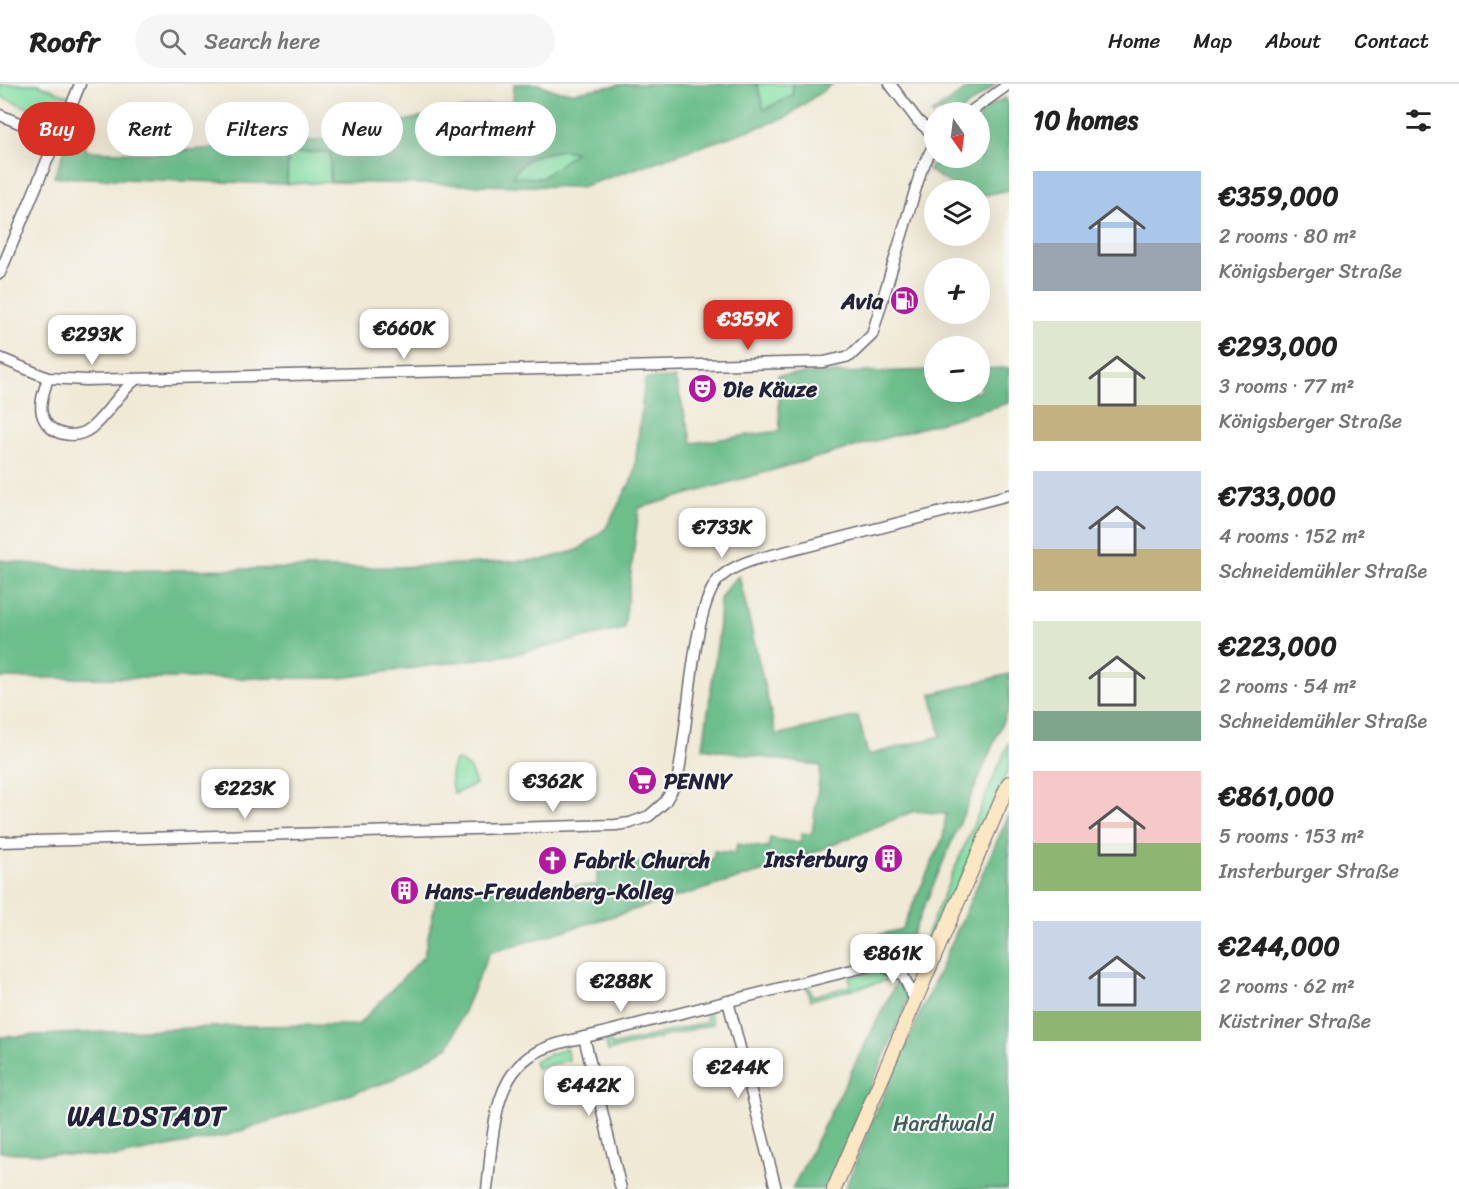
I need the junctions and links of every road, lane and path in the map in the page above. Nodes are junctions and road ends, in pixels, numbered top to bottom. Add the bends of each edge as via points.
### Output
1 (80, 84) edge
2 (890, 84) edge
3 (1009, 84) edge
4 (73, 102) edge
5 (984, 102) edge
6 (0, 115) edge
7 (924, 126) edge
8 (924, 165) edge
9 (0, 273) edge
10 (0, 358) edge
11 (48, 378) junction
12 (135, 380) junction
13 (1009, 495) edge
14 (1009, 783) edge
15 (0, 842) edge
16 (937, 952) junction
17 (877, 964) junction
18 (728, 1001) junction
19 (915, 1001) junction
20 (584, 1037) junction
21 (488, 1189) edge
22 (621, 1189) edge
23 (776, 1189) edge
24 (834, 1189) edge

1 - 4 street
2 - 7 street
3 - 5 street
6 - 9 street via 50,136 54,144
8 - 12 street via 872,335 859,349 840,360
10 - 11 street
11 - 12 street
11 - 12 street via 41,413 50,429 65,435 91,428 119,393
13 - 15 street via 753,560 718,580 703,612 677,781 665,802 640,820 573,827
14 - 16 main road
16 - 17 street
16 - 19 main road
17 - 18 street
17 - 19 street via 903,975
18 - 20 street
18 - 23 street
19 - 24 main road
20 - 21 street via 534,1054 512,1075 502,1093
20 - 22 street

